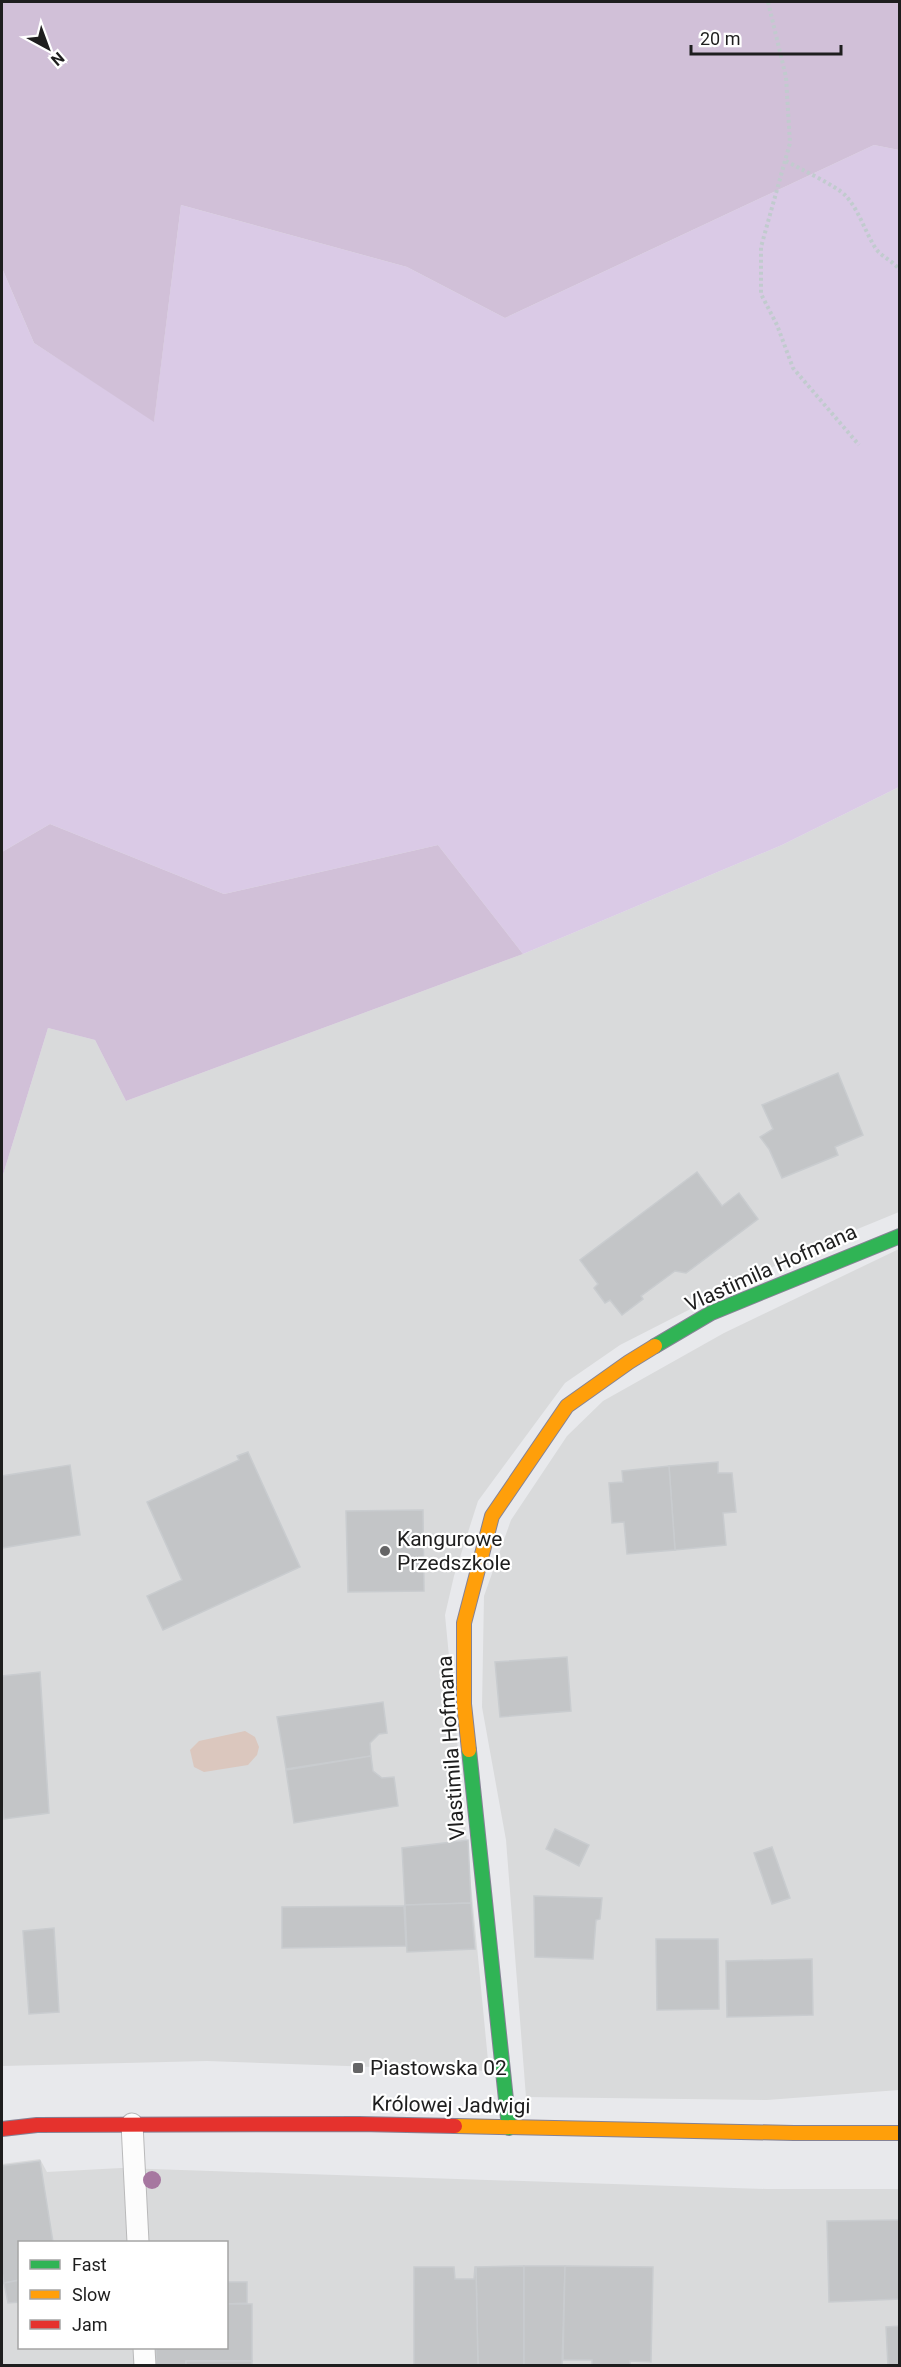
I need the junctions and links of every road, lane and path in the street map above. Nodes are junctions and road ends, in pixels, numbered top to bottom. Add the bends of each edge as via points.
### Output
1 (768, 2) edge
2 (786, 161) junction
3 (900, 271) edge
4 (859, 445) dead end
5 (900, 1236) edge
6 (132, 2124) junction
7 (509, 2128) junction
8 (2, 2129) edge
9 (900, 2133) edge
10 (138, 2241) edge
11 (144, 2349) edge
12 (145, 2366) edge

1 - 2 path via 786,77 790,143
2 - 3 path via 845,195 880,255
2 - 4 path via 761,247 761,294 793,368
5 - 7 street, Vlastimila Hofmana via 711,1313 629,1362 567,1406 492,1516 464,1623 464,1704
6 - 7 street, Królowej Jadwigi
6 - 8 street, Królowej Jadwigi
6 - 10 lane
7 - 9 street, Królowej Jadwigi
11 - 12 lane

